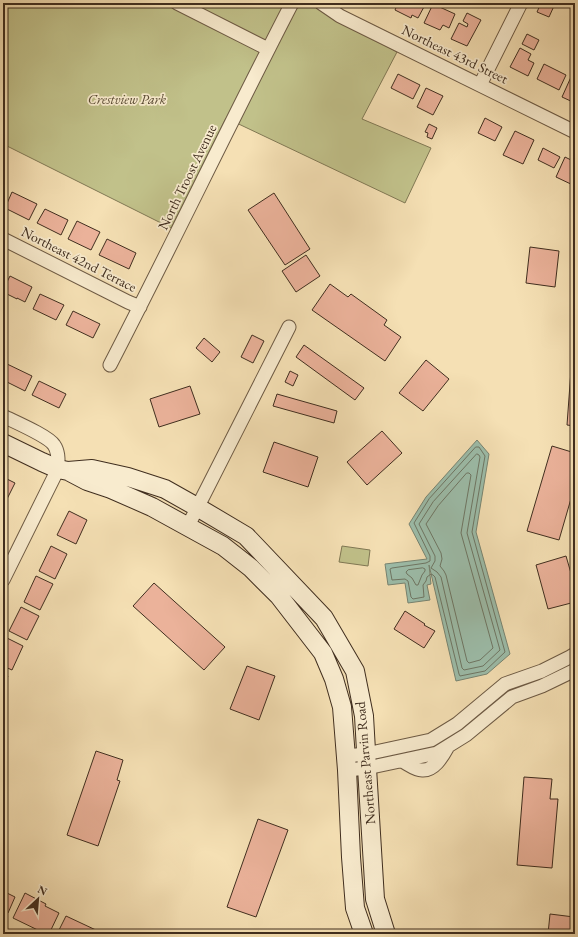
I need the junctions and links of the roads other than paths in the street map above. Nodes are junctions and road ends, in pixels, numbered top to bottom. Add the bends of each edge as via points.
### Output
1 (177, 3) edge
2 (292, 3) edge
3 (321, 3) edge
4 (521, 3) edge
5 (268, 49) junction
6 (480, 84) junction
7 (575, 132) edge
8 (3, 239) edge
9 (140, 307) junction
10 (289, 327) dead end
11 (110, 365) dead end
12 (3, 416) edge
13 (3, 443) edge
14 (63, 470) junction
15 (198, 507) junction
16 (188, 526) junction
17 (3, 580) edge
18 (575, 654) edge
19 (575, 670) edge
20 (406, 746) junction
21 (405, 760) junction
22 (366, 761) junction
23 (346, 763) junction
24 (380, 932) edge
25 (364, 934) edge

1 - 5 street
2 - 5 street, North Troost Avenue
3 - 6 street, Northeast 43rd Street via 340,16
4 - 6 street
5 - 9 street, North Troost Avenue
6 - 7 street, Northeast 43rd Street
8 - 9 street, Northeast 42nd Terrace
9 - 11 street, North Troost Avenue
10 - 15 street
12 - 14 street via 46,438 54,445
13 - 14 main road, Northeast Parvin Road
14 - 15 main road, Northeast Parvin Road via 92,469 128,477 165,489
14 - 16 main road, Northeast Parvin Road via 152,507
14 - 17 street
15 - 16 street
15 - 22 main road, Northeast Parvin Road via 246,536 324,618 355,671 364,716
16 - 23 main road, Northeast Parvin Road via 223,546 251,568 279,596 323,652 342,707
18 - 20 street via 542,671 505,684 457,724 432,740
19 - 21 street via 512,697 449,746 436,765 423,771 414,768
20 - 21 street
20 - 22 street
21 - 22 street
22 - 23 street
22 - 24 main road, Northeast Parvin Road via 375,899
23 - 25 main road, Northeast Parvin Road via 355,908

